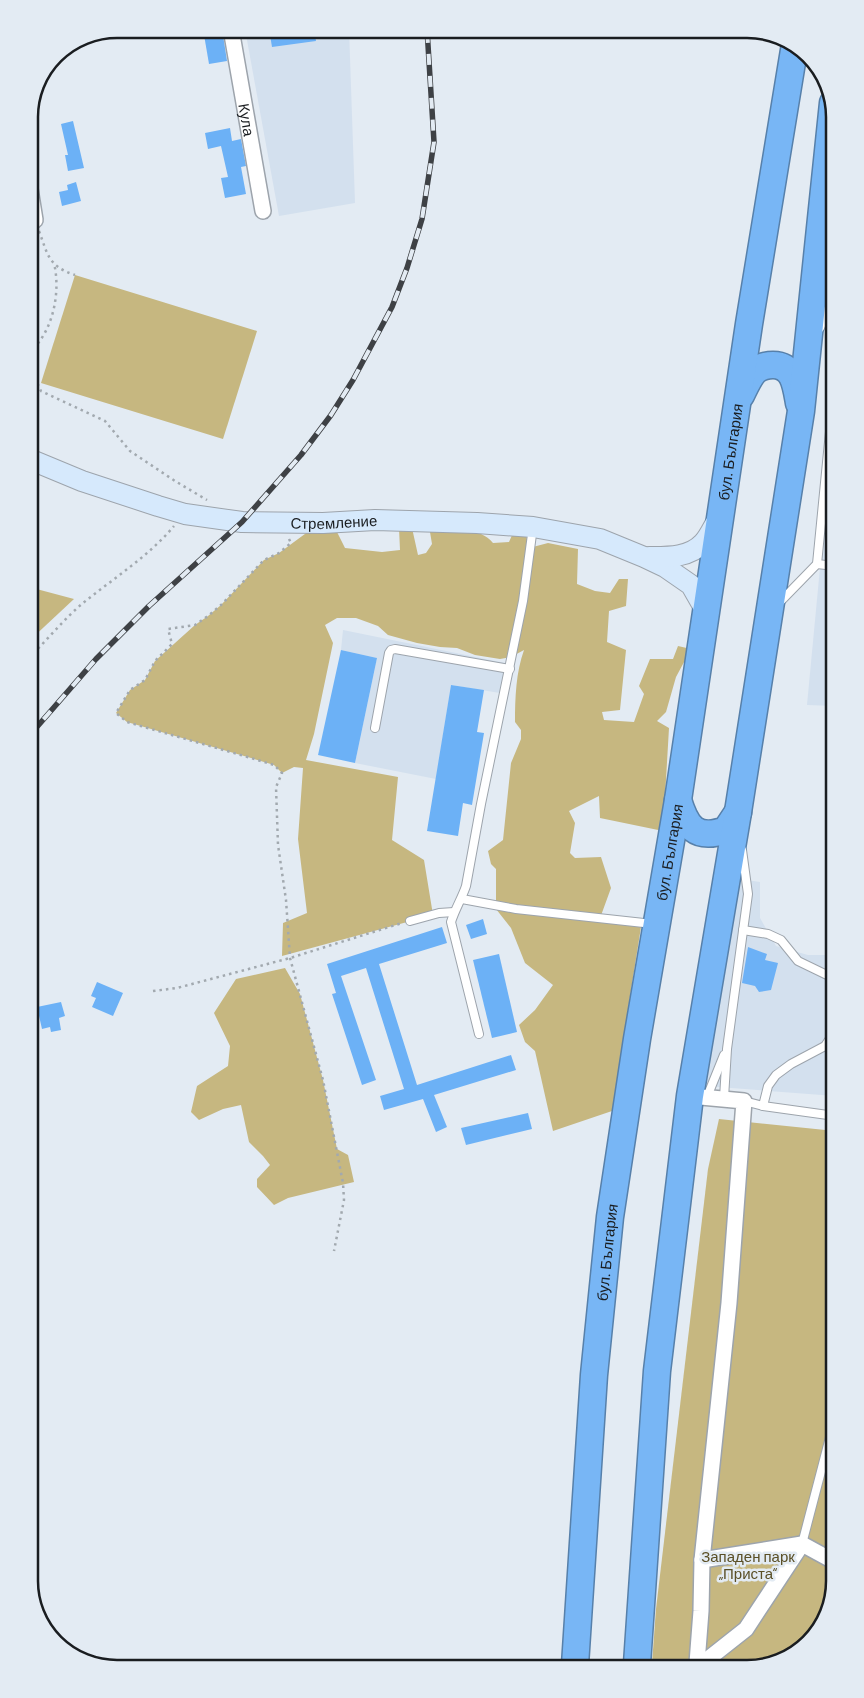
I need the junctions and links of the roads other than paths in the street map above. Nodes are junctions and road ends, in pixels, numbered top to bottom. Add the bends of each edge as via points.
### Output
1 (233, 38) edge
2 (794, 53) edge
3 (826, 162) edge
4 (263, 211) dead end
5 (826, 312) edge
6 (806, 360) junction
7 (738, 399) junction
8 (801, 411) junction
9 (38, 463) edge
10 (826, 477) edge
11 (721, 513) junction
12 (533, 527) junction
13 (644, 557) junction
14 (817, 564) junction
15 (826, 565) edge
16 (769, 612) junction
17 (707, 613) junction
18 (510, 670) junction
19 (375, 728) dead end
20 (678, 800) junction
21 (738, 812) junction
22 (462, 898) junction
23 (454, 912) junction
24 (410, 921) road end
25 (656, 925) junction
26 (743, 930) junction
27 (826, 975) edge
28 (479, 1034) dead end
29 (826, 1044) edge
30 (727, 1049) junction
31 (698, 1096) junction
32 (724, 1098) junction
33 (744, 1101) junction
34 (763, 1106) junction
35 (826, 1115) edge
36 (826, 1452) edge
37 (802, 1544) junction
38 (826, 1557) edge
39 (702, 1560) junction
40 (575, 1660) edge
41 (637, 1660) edge
42 (698, 1660) edge
43 (707, 1660) edge

1 - 4 street, Кула
2 - 7 highway, бул. България
3 - 6 highway
5 - 6 lane
6 - 8 highway
7 - 8 highway via 755,371 767,365 782,365 790,372 796,385
7 - 11 highway, бул. България
8 - 16 highway
9 - 12 street, Стремление via 82,481 185,514 242,522 375,520
10 - 14 lane
11 - 13 street via 702,544 690,551 676,557
11 - 17 highway, бул. България
12 - 13 street, Стремление via 600,539
12 - 18 lane
13 - 17 street, Стремление via 691,585
14 - 15 lane
14 - 16 lane
16 - 21 highway
17 - 20 highway, бул. България
18 - 19 lane via 391,650
18 - 22 lane
20 - 21 highway via 684,820 691,828 708,834 726,830
20 - 25 highway, бул. България
21 - 26 lane via 748,894
21 - 31 highway
22 - 23 lane
22 - 25 lane via 516,909
23 - 24 lane
23 - 28 lane via 451,922
25 - 40 highway, бул. България via 610,1217 594,1374
26 - 27 lane via 781,940 798,961
26 - 30 lane
29 - 34 lane via 776,1075 768,1086
30 - 31 lane
30 - 32 lane
31 - 32 street
31 - 41 highway via 657,1371
32 - 33 street
33 - 34 lane
33 - 39 street via 729,1303
34 - 35 lane
36 - 37 lane
37 - 38 street
37 - 39 street
37 - 43 street via 746,1629
39 - 42 street

